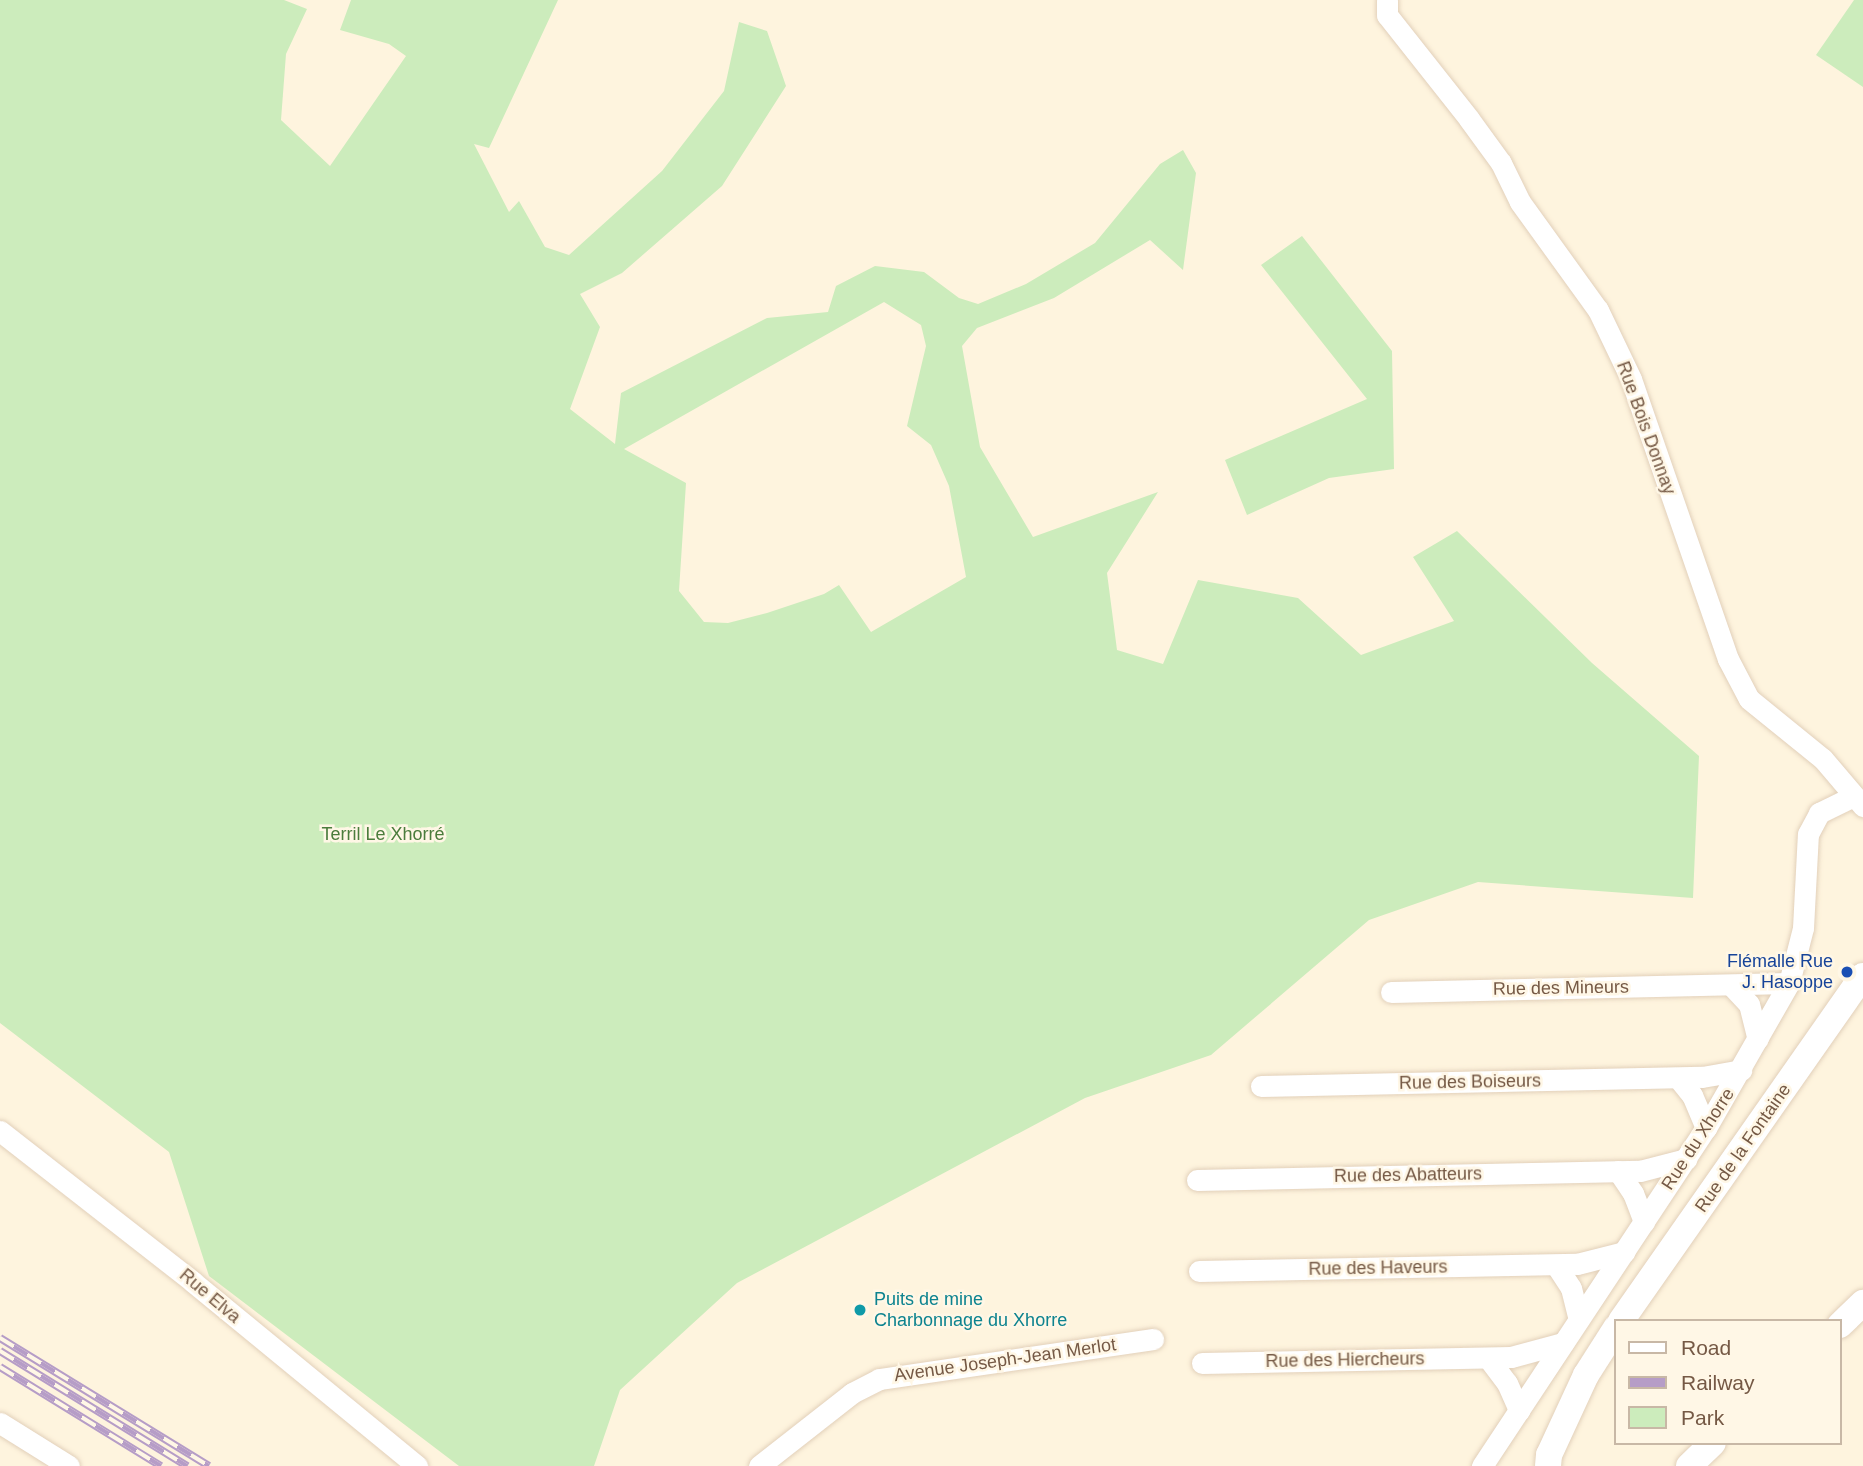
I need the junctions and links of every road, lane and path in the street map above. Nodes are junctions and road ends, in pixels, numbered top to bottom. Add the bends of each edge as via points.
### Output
1 (1387, 8) edge
2 (1857, 802) edge
3 (1863, 976) edge
4 (1789, 984) junction
5 (1731, 985) junction
6 (1391, 992) dead end
7 (1758, 1039) junction
8 (1741, 1070) junction
9 (1678, 1078) junction
10 (1261, 1086) dead end
11 (1706, 1128) junction
12 (0, 1131) edge
13 (1686, 1158) junction
14 (1618, 1171) junction
15 (1197, 1180) dead end
16 (1644, 1222) junction
17 (1624, 1252) junction
18 (1556, 1265) junction
19 (1199, 1271) dead end
20 (1863, 1304) edge
21 (1579, 1318) junction
22 (1622, 1319) edge
23 (1842, 1323) edge
24 (1615, 1330) edge
25 (1153, 1339) dead end
26 (1563, 1343) junction
27 (1488, 1358) junction
28 (1202, 1363) dead end
29 (1518, 1410) junction
30 (0, 1423) edge
31 (1711, 1445) edge
32 (69, 1466) edge
33 (417, 1466) edge
34 (759, 1466) edge
35 (1482, 1466) edge
36 (1548, 1466) edge
37 (1689, 1466) edge

1 - 2 street, Rue Bois Donnay via 1501,163 1520,202 1598,310 1631,379 1728,659 1749,699 1830,766
2 - 4 street, Rue du Xhorre via 1819,813 1808,834 1803,928
3 - 22 street, Rue de la Fontaine
4 - 5 street, Rue des Mineurs
4 - 7 street, Rue du Xhorre
5 - 6 street, Rue des Mineurs
5 - 7 street via 1749,1004
7 - 8 street, Rue du Xhorre
8 - 9 street, Rue des Boiseurs
8 - 11 street, Rue du Xhorre
9 - 10 street, Rue des Boiseurs
9 - 11 street
11 - 13 street, Rue du Xhorre
12 - 33 street, Rue Elva
13 - 14 street, Rue des Abatteurs via 1653,1169
13 - 16 street, Rue du Xhorre
14 - 15 street, Rue des Abatteurs
14 - 16 street
16 - 17 street, Rue du Xhorre
17 - 18 street, Rue des Haveurs
17 - 21 street, Rue du Xhorre
18 - 19 street, Rue des Haveurs
18 - 21 street via 1571,1288
20 - 23 street
21 - 26 street, Rue du Xhorre
24 - 36 street via 1586,1375
25 - 34 street, Avenue Joseph-Jean Merlot via 879,1379 844,1399
26 - 27 street, Rue des Hiercheurs via 1524,1356
26 - 29 street, Rue du Xhorre
27 - 28 street, Rue des Hiercheurs
27 - 29 street via 1507,1383
29 - 35 street, Rue du Xhorre
30 - 32 street
31 - 37 street

